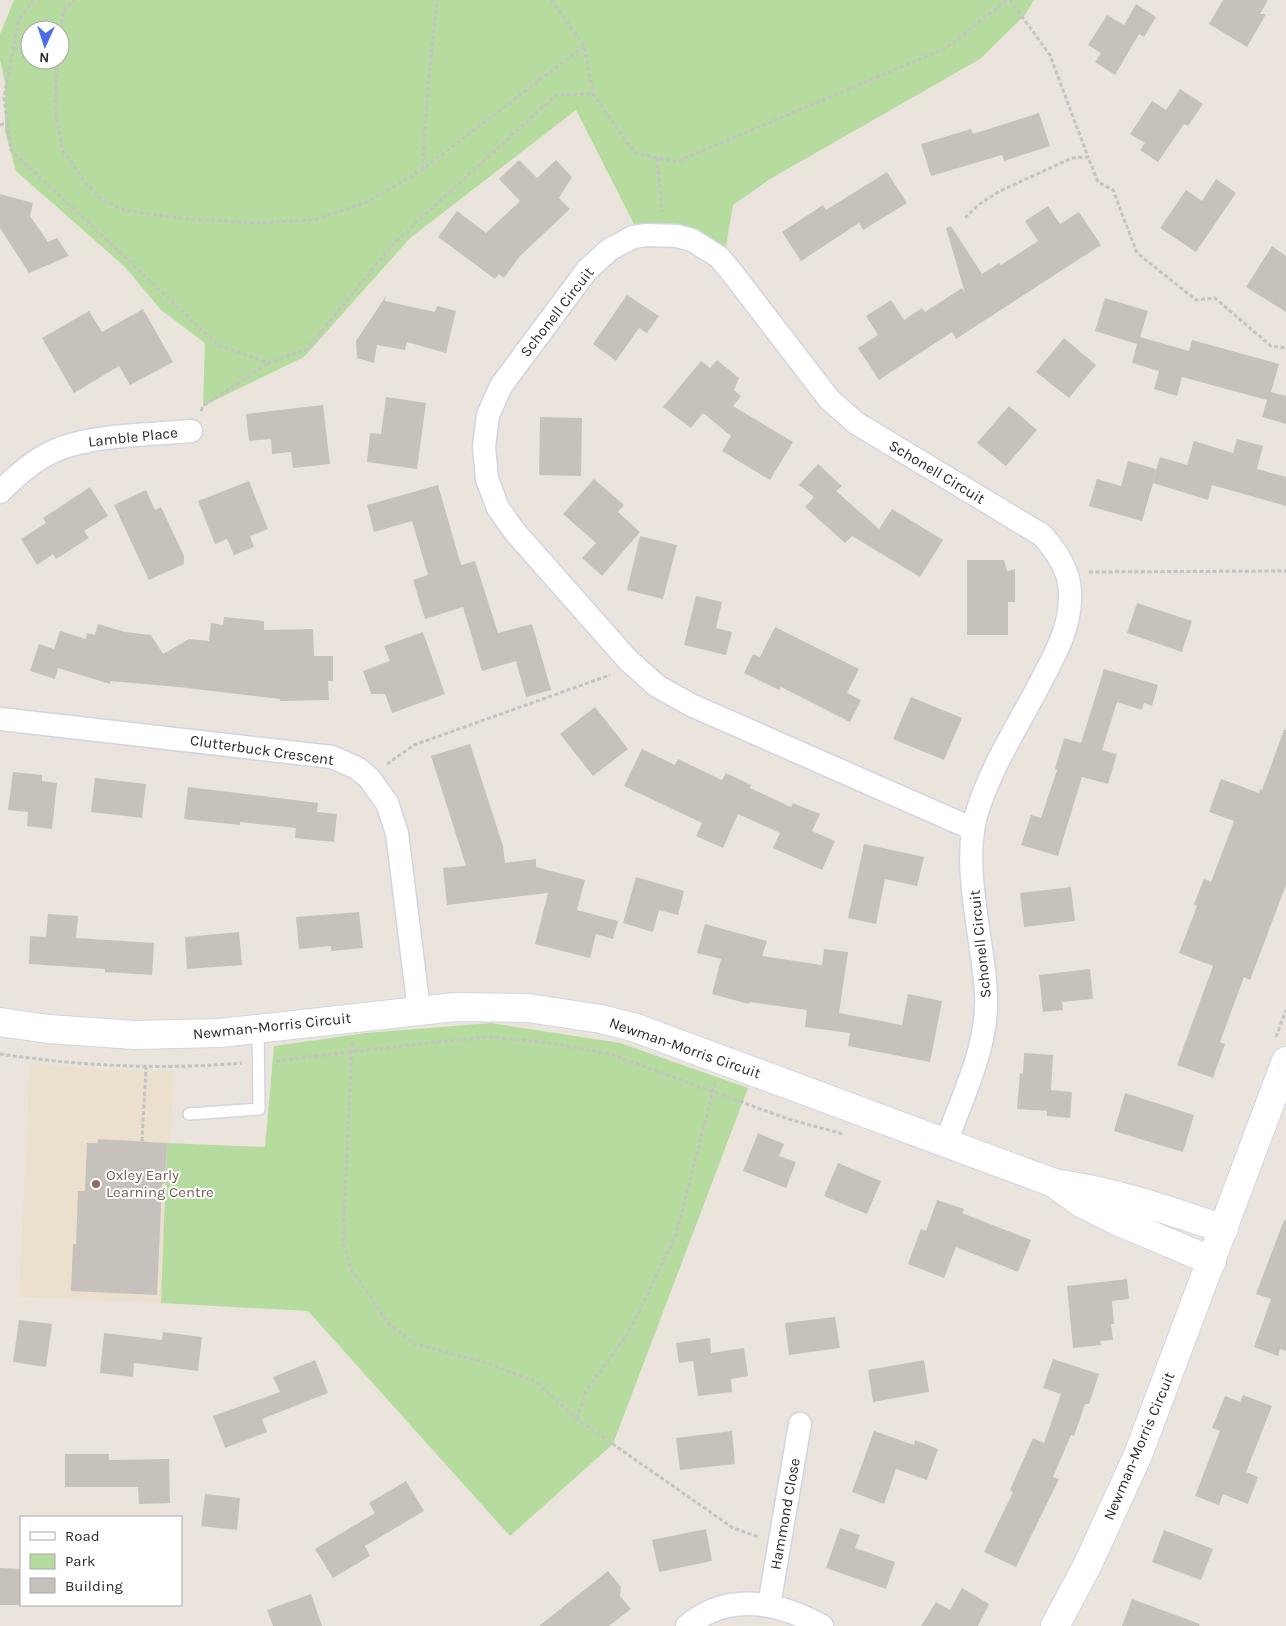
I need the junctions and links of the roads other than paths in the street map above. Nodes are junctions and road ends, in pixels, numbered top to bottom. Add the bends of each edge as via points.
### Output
1 (191, 431) road end
2 (0, 492) edge
3 (0, 719) edge
4 (974, 829) junction
5 (419, 1010) junction
6 (0, 1022) edge
7 (258, 1029) junction
8 (1286, 1061) edge
9 (189, 1114) dead end
10 (946, 1142) junction
11 (1054, 1183) junction
12 (1224, 1229) junction
13 (1212, 1261) junction
14 (800, 1424) dead end
15 (770, 1604) junction
16 (687, 1626) edge
17 (822, 1626) edge
18 (1055, 1626) edge

1 - 2 street, Lamble Place via 84,440 48,454
3 - 5 street, Clutterbuck Crescent via 332,757 357,768 387,802 397,833
4 - 4 street, Schonell Circuit via 992,775 1061,644 1069,618 1068,578 1058,554 1042,535 856,423 829,399 719,257 692,240 664,235 633,237 609,250 587,270 500,386 488,415 484,447 487,479 498,508 515,532 635,666 657,686 691,705
4 - 10 street, Schonell Circuit via 971,864 986,994 984,1029
5 - 7 street, Newman-Morris Circuit
5 - 10 street, Newman-Morris Circuit via 528,1008 601,1019 636,1028
6 - 7 street, Newman-Morris Circuit via 134,1036
7 - 9 lane via 259,1109
8 - 12 street, Newman-Morris Circuit
10 - 11 street, Newman-Morris Circuit
11 - 12 street, Newman-Morris Circuit via 1082,1186 1137,1200
11 - 13 street, Newman-Morris Circuit via 1083,1204 1115,1220
12 - 13 street, Newman-Morris Circuit
13 - 18 street, Newman-Morris Circuit via 1138,1455 1087,1566
14 - 15 street, Hammond Close
15 - 16 street via 724,1606
15 - 17 street

